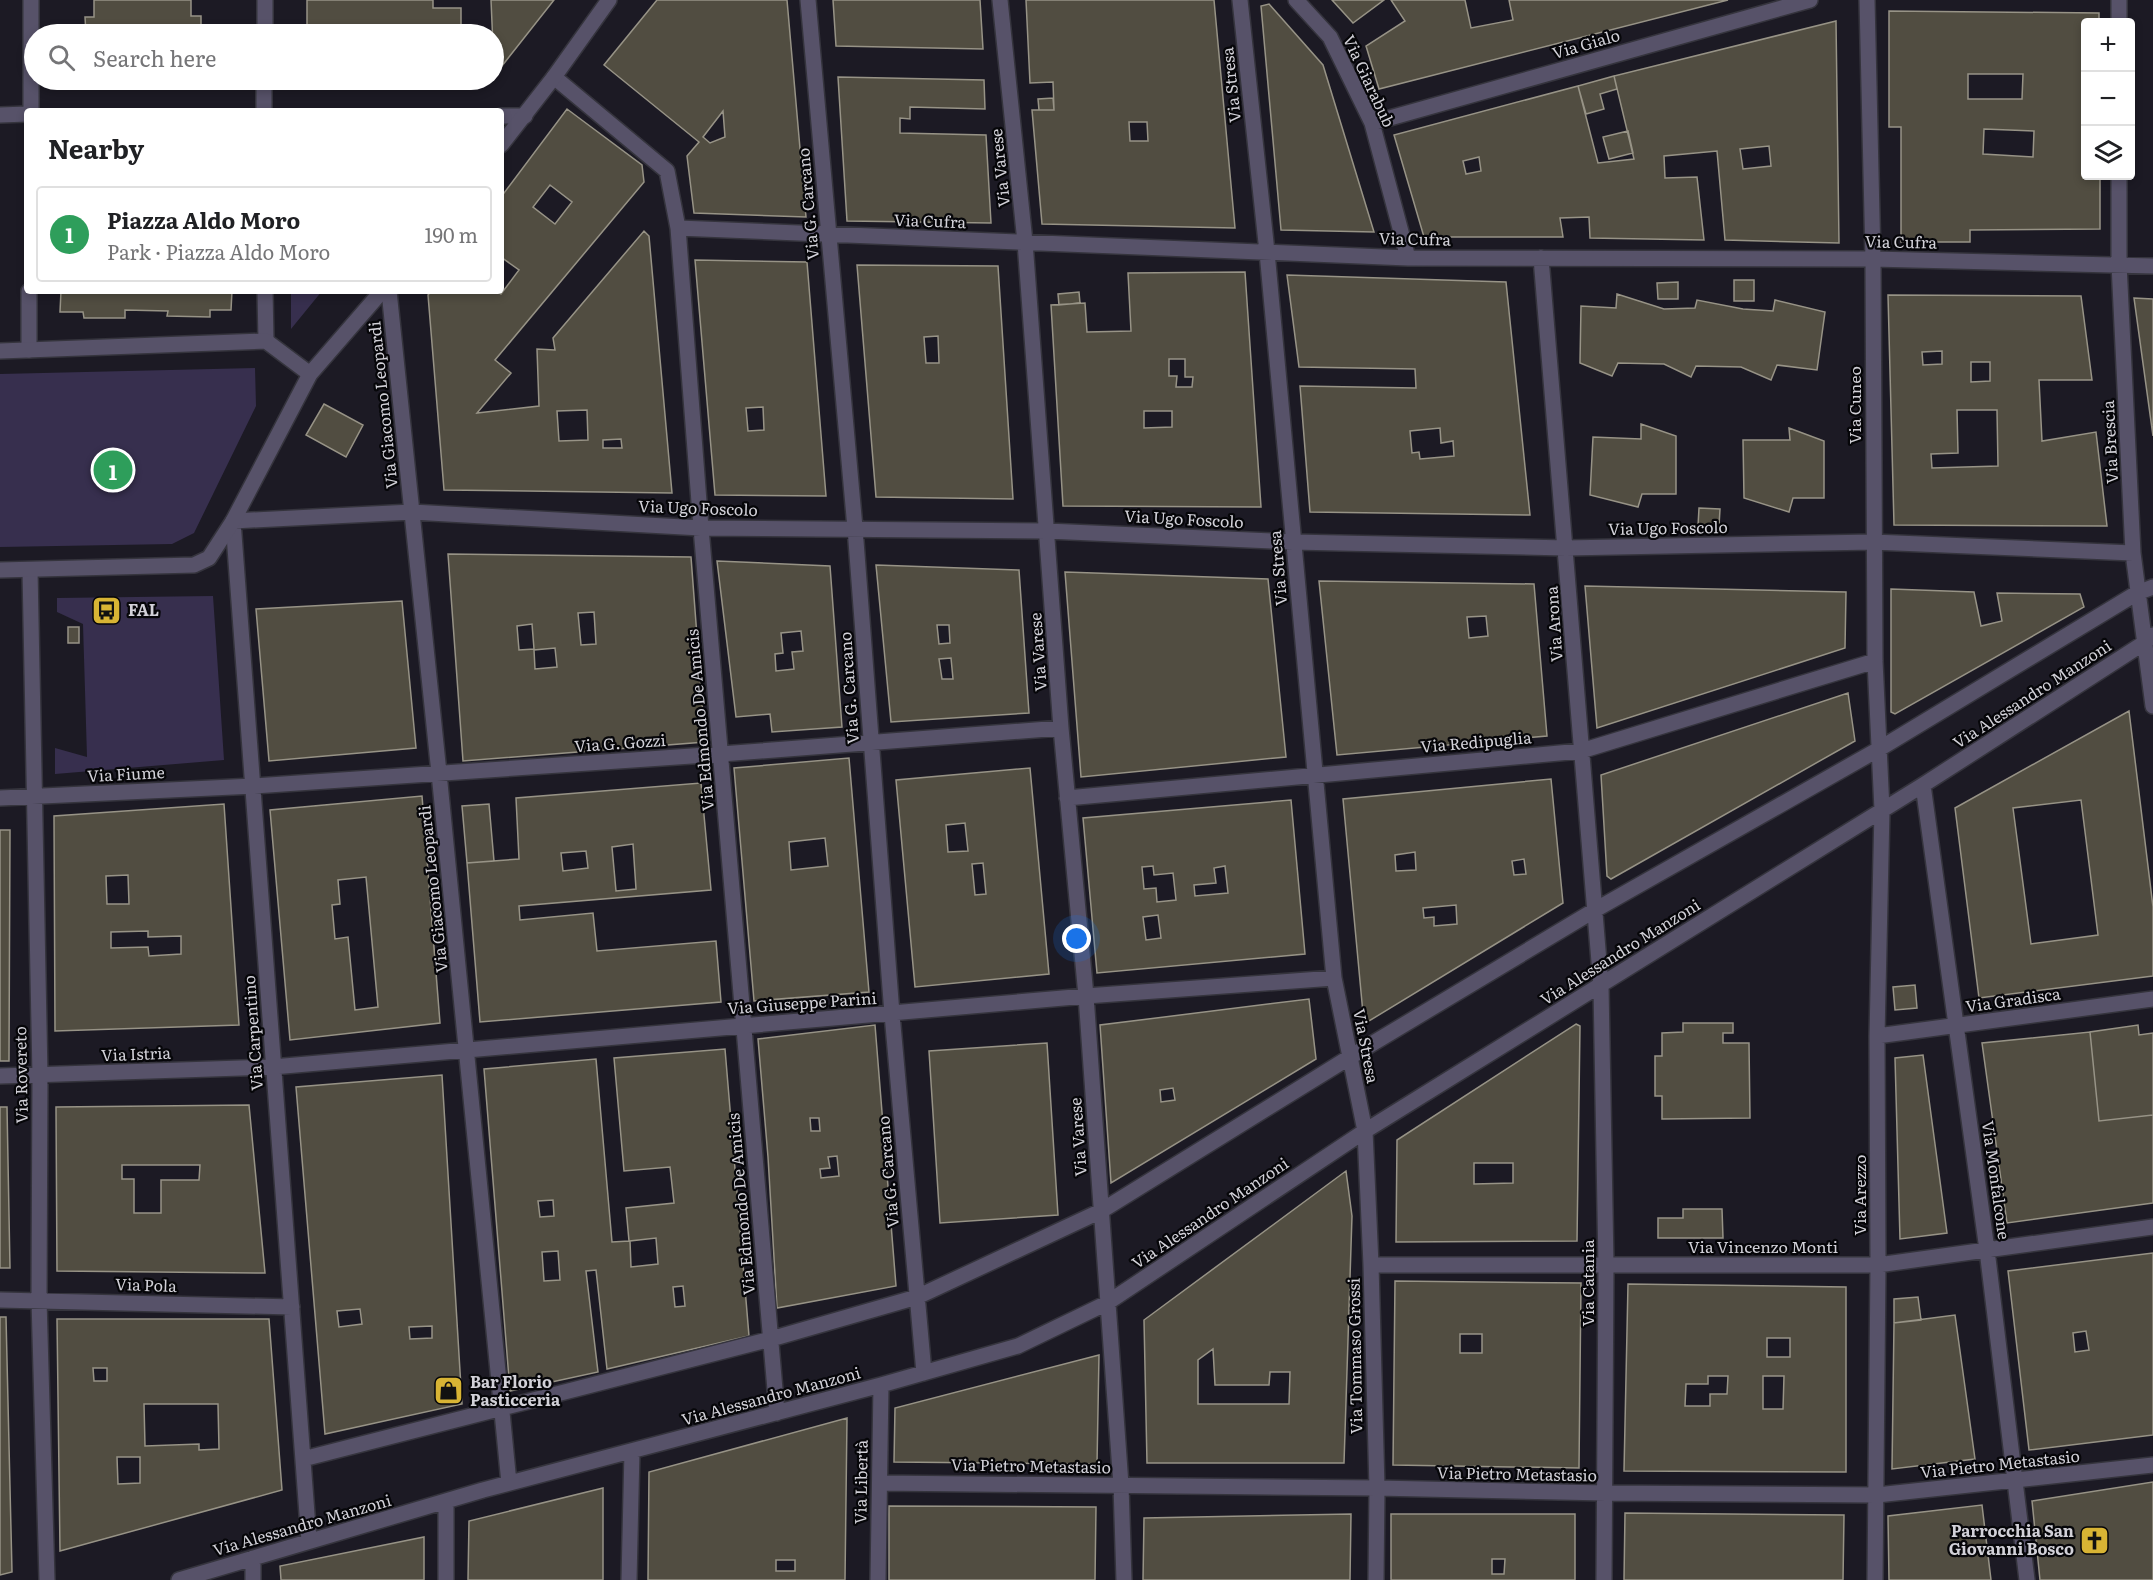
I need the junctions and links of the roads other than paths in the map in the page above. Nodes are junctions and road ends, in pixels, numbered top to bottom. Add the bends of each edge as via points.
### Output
1 (31, 0) edge
2 (265, 0) edge
3 (609, 0) edge
4 (808, 0) edge
5 (1000, 0) edge
6 (1240, 0) edge
7 (1296, 0) edge
8 (1810, 0) edge
9 (1867, 0) edge
10 (2120, 0) edge
11 (2120, 18) edge
12 (31, 24) edge
13 (265, 24) edge
14 (554, 77) junction
15 (31, 90) edge
16 (264, 90) edge
17 (31, 108) edge
18 (264, 108) edge
19 (24, 114) edge
20 (0, 115) edge
21 (504, 116) edge
22 (525, 116) junction
23 (1372, 123) junction
24 (504, 141) edge
25 (2119, 180) edge
26 (678, 228) junction
27 (829, 235) junction
28 (1025, 242) junction
29 (1267, 252) junction
30 (1408, 258) junction
31 (1541, 258) junction
32 (1873, 259) junction
33 (2119, 264) junction
34 (2153, 266) edge
35 (29, 294) edge
36 (265, 294) edge
37 (379, 294) edge
38 (389, 294) edge
39 (266, 341) junction
40 (29, 350) junction
41 (0, 351) edge
42 (310, 374) junction
43 (412, 512) junction
44 (233, 521) junction
45 (701, 528) junction
46 (855, 528) junction
47 (1047, 531) junction
48 (1293, 542) junction
49 (1873, 542) junction
50 (1566, 548) junction
51 (2133, 553) junction
52 (0, 570) edge
53 (30, 570) junction
54 (2153, 587) edge
55 (2137, 593) junction
56 (2149, 639) edge
57 (1875, 661) junction
58 (2153, 706) edge
59 (1061, 728) junction
60 (871, 742) junction
61 (1879, 749) junction
62 (1581, 751) junction
63 (721, 754) junction
64 (440, 773) junction
65 (1316, 775) junction
66 (1923, 785) junction
67 (254, 786) junction
68 (34, 796) junction
69 (0, 798) edge
70 (1067, 798) junction
71 (1882, 810) junction
72 (1595, 909) junction
73 (1334, 978) junction
74 (1601, 986) junction
75 (1086, 996) junction
76 (2153, 999) edge
77 (892, 1014) junction
78 (744, 1025) junction
79 (1957, 1026) junction
80 (1877, 1036) junction
81 (466, 1051) junction
82 (1350, 1057) junction
83 (273, 1067) junction
84 (0, 1076) edge
85 (40, 1076) junction
86 (1365, 1131) junction
87 (1101, 1211) junction
88 (2153, 1227) edge
89 (1987, 1250) junction
90 (1878, 1264) junction
91 (1371, 1265) junction
92 (1606, 1265) junction
93 (917, 1297) junction
94 (0, 1300) edge
95 (39, 1300) junction
96 (1107, 1303) junction
97 (292, 1307) junction
98 (771, 1339) junction
99 (924, 1373) junction
100 (880, 1385) junction
101 (502, 1407) junction
102 (777, 1413) junction
103 (632, 1451) junction
104 (303, 1459) junction
105 (2153, 1465) edge
106 (2014, 1481) junction
107 (509, 1483) junction
108 (879, 1483) junction
109 (1121, 1485) junction
110 (1377, 1488) junction
111 (1606, 1494) junction
112 (1877, 1495) junction
113 (446, 1501) junction
114 (309, 1541) junction
115 (253, 1558) junction
116 (47, 1580) edge
117 (179, 1580) edge
118 (253, 1580) edge
119 (446, 1580) edge
120 (628, 1580) edge
121 (878, 1580) edge
122 (1124, 1580) edge
123 (1376, 1580) edge
124 (1604, 1580) edge
125 (1875, 1580) edge
126 (2027, 1580) edge

1 - 12 street
2 - 13 street
3 - 14 street
4 - 27 street, Via G. Carcano
5 - 28 street, Via Varese
6 - 29 street, Via Stresa
7 - 23 street, Via Giarabub via 1330,37
8 - 23 street, Via Gialo
9 - 32 street, Via Cuneo
10 - 11 street
14 - 22 street
14 - 26 street, Via Edmondo De Amicis via 667,171
15 - 17 street
16 - 18 street
19 - 20 street
21 - 22 street
22 - 24 street
23 - 30 street, Via Giarabub
25 - 33 street, Via Brescia
26 - 27 street, Via Cufra
26 - 45 street, Via Edmondo De Amicis
27 - 28 street, Via Cufra
27 - 46 street, Via G. Carcano
28 - 29 street, Via Cufra
28 - 47 street, Via Varese
29 - 30 street, Via Cufra
29 - 48 street, Via Stresa
30 - 31 street, Via Cufra
31 - 32 street, Via Cufra
31 - 50 street, Via Arona
32 - 33 street, Via Cufra
32 - 49 street, Via Cuneo
33 - 34 street, Via Cufra
33 - 51 street, Via Brescia
35 - 40 street
36 - 39 street
37 - 42 street
38 - 43 street, Via Giacomo Leopardi
39 - 40 street
39 - 42 street
40 - 41 street
42 - 44 street
43 - 44 street, Via Ugo Foscolo
43 - 45 street, Via Ugo Foscolo
43 - 64 street, Via Giacomo Leopardi
44 - 53 street via 209,558 194,565
44 - 67 street, Via Carpentino
45 - 46 street, Via Ugo Foscolo
45 - 63 street, Via Edmondo De Amicis
46 - 47 street, Via Ugo Foscolo
46 - 60 street, Via G. Carcano
47 - 48 street, Via Ugo Foscolo
47 - 59 street, Via Varese
48 - 50 street, Via Ugo Foscolo
48 - 65 street, Via Stresa
49 - 50 street, Via Ugo Foscolo
49 - 51 street, Via Ugo Foscolo
49 - 57 street, Via Cuneo
50 - 62 street, Via Arona
51 - 55 street, Via Brescia
52 - 53 street
53 - 68 street, Via Rovereto
54 - 55 street, Via Alessandro Manzoni
55 - 56 street, Via Brescia
55 - 61 street, Via Alessandro Manzoni
56 - 58 street, Via Brescia
56 - 66 street, Via Alessandro Manzoni
57 - 61 street, Via Cuneo
57 - 62 street, Via Redipuglia
59 - 60 street, Via G. Gozzi
59 - 70 street, Via Varese
60 - 63 street, Via G. Gozzi
60 - 77 street, Via G. Carcano
61 - 71 street, Via Cuneo
61 - 72 street, Via Alessandro Manzoni
62 - 65 street, Via Redipuglia
62 - 72 street, Via Arona
63 - 64 street, Via G. Gozzi
63 - 78 street, Via Edmondo De Amicis
64 - 67 street, Via G. Gozzi
64 - 81 street, Via Giacomo Leopardi
65 - 70 street, Via Redipuglia
65 - 73 street, Via Stresa
66 - 71 street, Via Alessandro Manzoni
66 - 79 street, Via Monfalcone
67 - 68 street, Via Fiume
67 - 83 street, Via Carpentino
68 - 69 street, Via Fiume
68 - 85 street, Via Rovereto
70 - 75 street, Via Varese
71 - 74 street, Via Alessandro Manzoni
71 - 80 street, Via Arezzo
72 - 74 street, Via Arona
72 - 82 street, Via Alessandro Manzoni
73 - 75 street, Via Giuseppe Parini
73 - 82 street, Via Stresa
74 - 86 street, Via Alessandro Manzoni
74 - 92 street, Via Catania
75 - 77 street, Via Giuseppe Parini
75 - 87 street, Via Varese
76 - 79 street, Via Gradisca
77 - 78 street, Via Giuseppe Parini
77 - 93 street, Via G. Carcano
78 - 81 street, Via Giuseppe Parini
78 - 98 street, Via Edmondo De Amicis
79 - 80 street, Via Gradisca
79 - 89 street, Via Monfalcone
80 - 90 street, Via Arezzo
81 - 83 street, Via Giuseppe Parini
81 - 101 street, Via Giacomo Leopardi
82 - 86 street, Via Stresa
82 - 87 street, Via Alessandro Manzoni
83 - 85 street, Via Istria
83 - 97 street, Via Carpentino
84 - 85 street, Via Istria
85 - 95 street, Via Rovereto
86 - 91 street, Via Tommaso Grossi
86 - 96 street, Via Alessandro Manzoni
87 - 93 street, Via Alessandro Manzoni
87 - 96 street, Via Varese
88 - 89 street, Via Vincenzo Monti
89 - 90 street, Via Vincenzo Monti
89 - 106 street, Via Monfalcone
90 - 92 street, Via Vincenzo Monti
90 - 112 street, Via Arezzo
91 - 92 street, Via Vincenzo Monti
91 - 110 street, Via Tommaso Grossi
92 - 111 street, Via Catania
93 - 98 street, Via Alessandro Manzoni
93 - 99 street, Via G. Carcano
94 - 95 street, Via Pola
95 - 97 street, Via Pola
95 - 116 street, Via Rovereto
96 - 99 street, Via Alessandro Manzoni via 1018,1346
96 - 109 street, Via Varese
97 - 104 street, Via Carpentino
98 - 101 street, Via Alessandro Manzoni
98 - 102 street, Via Edmondo De Amicis
99 - 100 street, Via Alessandro Manzoni
100 - 102 street, Via Alessandro Manzoni
100 - 108 street, Via Libertà
101 - 104 street, Via Alessandro Manzoni
101 - 107 street, Via Giacomo Leopardi
102 - 103 street, Via Alessandro Manzoni
103 - 107 street, Via Alessandro Manzoni
103 - 120 street
104 - 114 street, Via Carpentino
105 - 106 street, Via Pietro Metastasio
106 - 112 street, Via Pietro Metastasio
106 - 126 street, Via Monfalcone
107 - 113 street, Via Alessandro Manzoni
108 - 109 street, Via Pietro Metastasio
108 - 121 street, Via Libertà
109 - 110 street, Via Pietro Metastasio
109 - 122 street, Via Varese
110 - 111 street, Via Pietro Metastasio
110 - 123 street, Via Tommaso Grossi
111 - 112 street, Via Pietro Metastasio
111 - 124 street, Via Catania
112 - 125 street, Via Arezzo
113 - 114 street, Via Alessandro Manzoni
113 - 119 street
114 - 115 street, Via Alessandro Manzoni
115 - 117 street, Via Alessandro Manzoni
115 - 118 street

